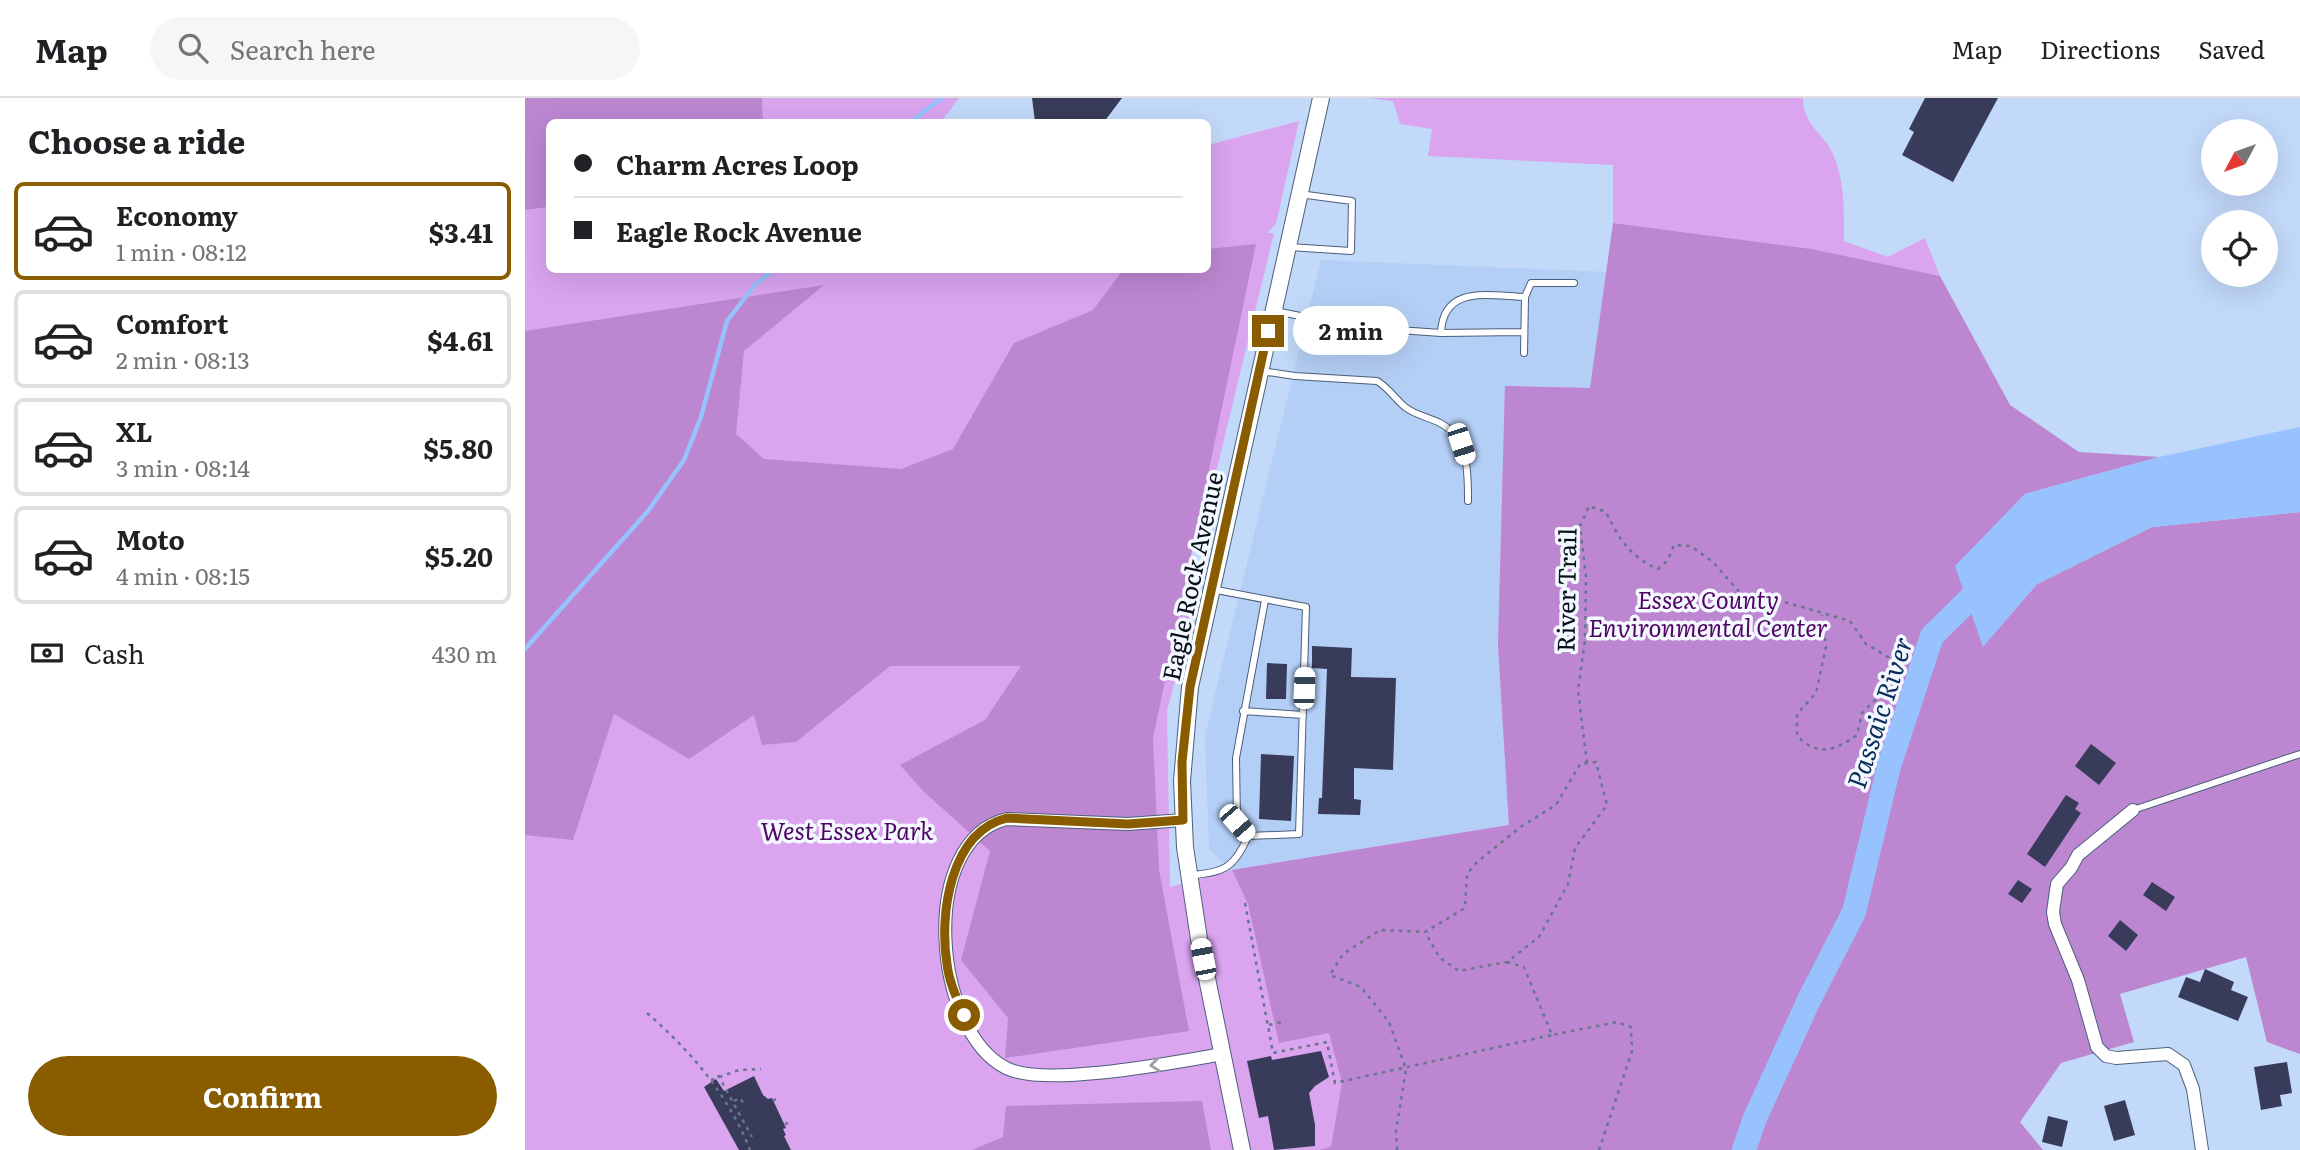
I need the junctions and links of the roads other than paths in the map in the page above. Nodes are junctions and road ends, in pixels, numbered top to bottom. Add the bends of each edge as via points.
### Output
1 (1321, 98) edge
2 (1299, 194) junction
3 (1287, 247) junction
4 (1574, 283) dead end
5 (1525, 297) junction
6 (1273, 310) junction
7 (1523, 332) junction
8 (1441, 333) junction
9 (1524, 353) dead end
10 (1259, 371) junction
11 (1468, 501) dead end
12 (1211, 589) junction
13 (1265, 600) junction
14 (1243, 711) junction
15 (1303, 716) junction
16 (2300, 754) edge
17 (2133, 810) joint
18 (1183, 820) junction
19 (1248, 836) junction
20 (1189, 875) junction
21 (1223, 1054) junction
22 (1242, 1150) edge
23 (2202, 1150) edge

1 - 2 main road, Eagle Rock Avenue
2 - 3 main road, Eagle Rock Avenue
2 - 3 lane via 1352,201 1351,251
3 - 6 main road, Eagle Rock Avenue
4 - 5 lane via 1531,283
5 - 7 lane
5 - 8 lane via 1463,297 1444,313
6 - 8 lane via 1356,327
6 - 10 main road, Eagle Rock Avenue
7 - 8 lane
7 - 9 lane
10 - 11 lane via 1377,381 1403,406 1453,432 1467,462
10 - 12 main road, Eagle Rock Avenue
12 - 13 lane
12 - 18 main road, Eagle Rock Avenue via 1186,716
13 - 14 lane
13 - 15 lane via 1306,607
14 - 15 lane
14 - 19 lane via 1236,758 1237,823
15 - 19 lane via 1299,834
16 - 17 lane
17 - 23 street via 2078,855 2061,877 2053,902 2055,924 2078,980 2097,1047 2116,1058 2168,1054 2184,1065 2193,1089
18 - 20 main road, Eagle Rock Avenue
21 -> 18 street via 1071,1074 1021,1074 991,1057 971,1032 947,965 949,887 965,851 992,822 1007,818 1128,824
19 - 20 lane via 1232,865 1209,874
20 - 21 main road, Eagle Rock Avenue
21 - 22 main road, Eagle Rock Avenue

